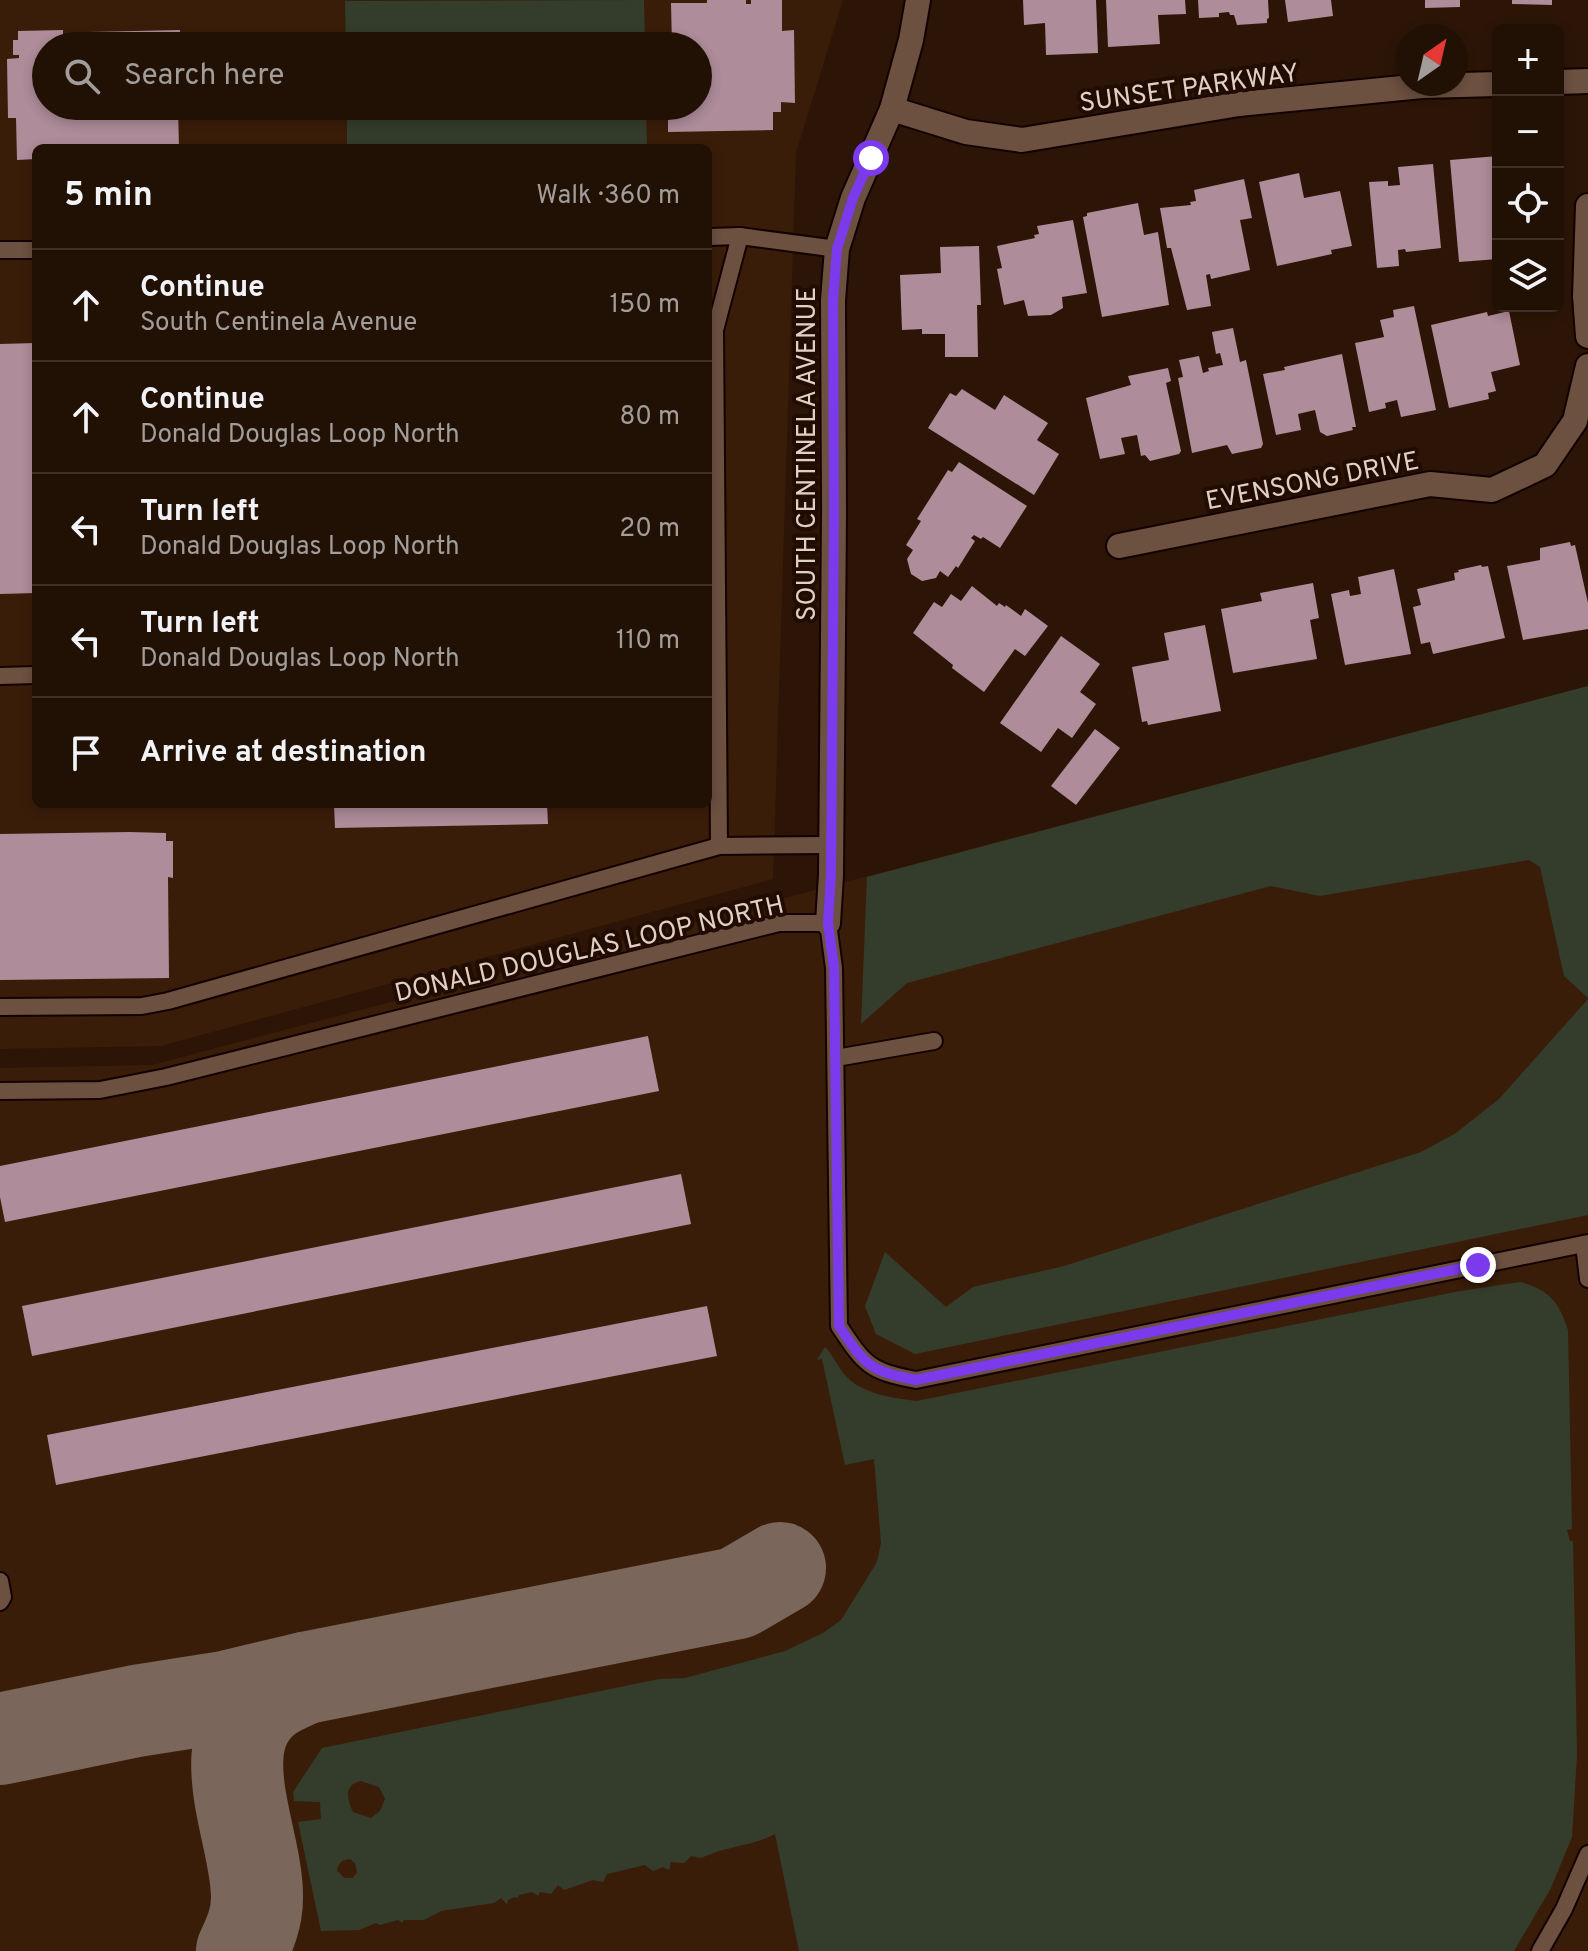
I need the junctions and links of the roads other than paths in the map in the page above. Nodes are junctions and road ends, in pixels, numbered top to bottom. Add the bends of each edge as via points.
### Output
1 (918, 0) edge
2 (1588, 81) edge
3 (1564, 82) edge
4 (1492, 84) edge
5 (892, 109) junction
6 (1588, 206) edge
7 (740, 236) junction
8 (712, 237) edge
9 (837, 249) junction
10 (0, 250) edge
11 (32, 250) edge
12 (1588, 336) edge
13 (1588, 366) edge
14 (1119, 546) dead end
15 (32, 675) edge
16 (0, 676) edge
17 (829, 845) junction
18 (719, 846) junction
19 (828, 923) junction
20 (0, 1007) edge
21 (934, 1041) dead end
22 (836, 1058) junction
23 (0, 1091) edge
24 (1586, 1244) edge
25 (1588, 1279) edge
26 (0, 1581) edge
27 (0, 1602) edge
28 (1588, 1854) edge
29 (1540, 1951) edge

1 - 5 street, SOUTH CENTINELA AVENUE
2 - 3 street
4 - 5 street, SUNSET PARKWAY via 1239,104 1022,140 966,132
5 - 9 street, SOUTH CENTINELA AVENUE
6 - 12 street
7 - 8 lane
7 - 9 lane
7 - 18 lane via 715,330
9 - 17 street, SOUTH CENTINELA AVENUE
10 - 11 lane
13 - 14 street, EVENSONG DRIVE via 1575,421 1545,465 1492,490 1430,484
15 - 16 lane
17 - 18 lane
17 - 19 street, SOUTH CENTINELA AVENUE
18 - 20 lane via 168,1001 142,1006
19 - 22 lane
19 - 23 lane, DONALD DOUGLAS LOOP NORTH via 779,923 127,1085
21 - 22 lane
22 - 24 lane via 839,1326 862,1360 884,1374 916,1380
24 - 25 lane
26 - 27 lane
28 - 29 lane

